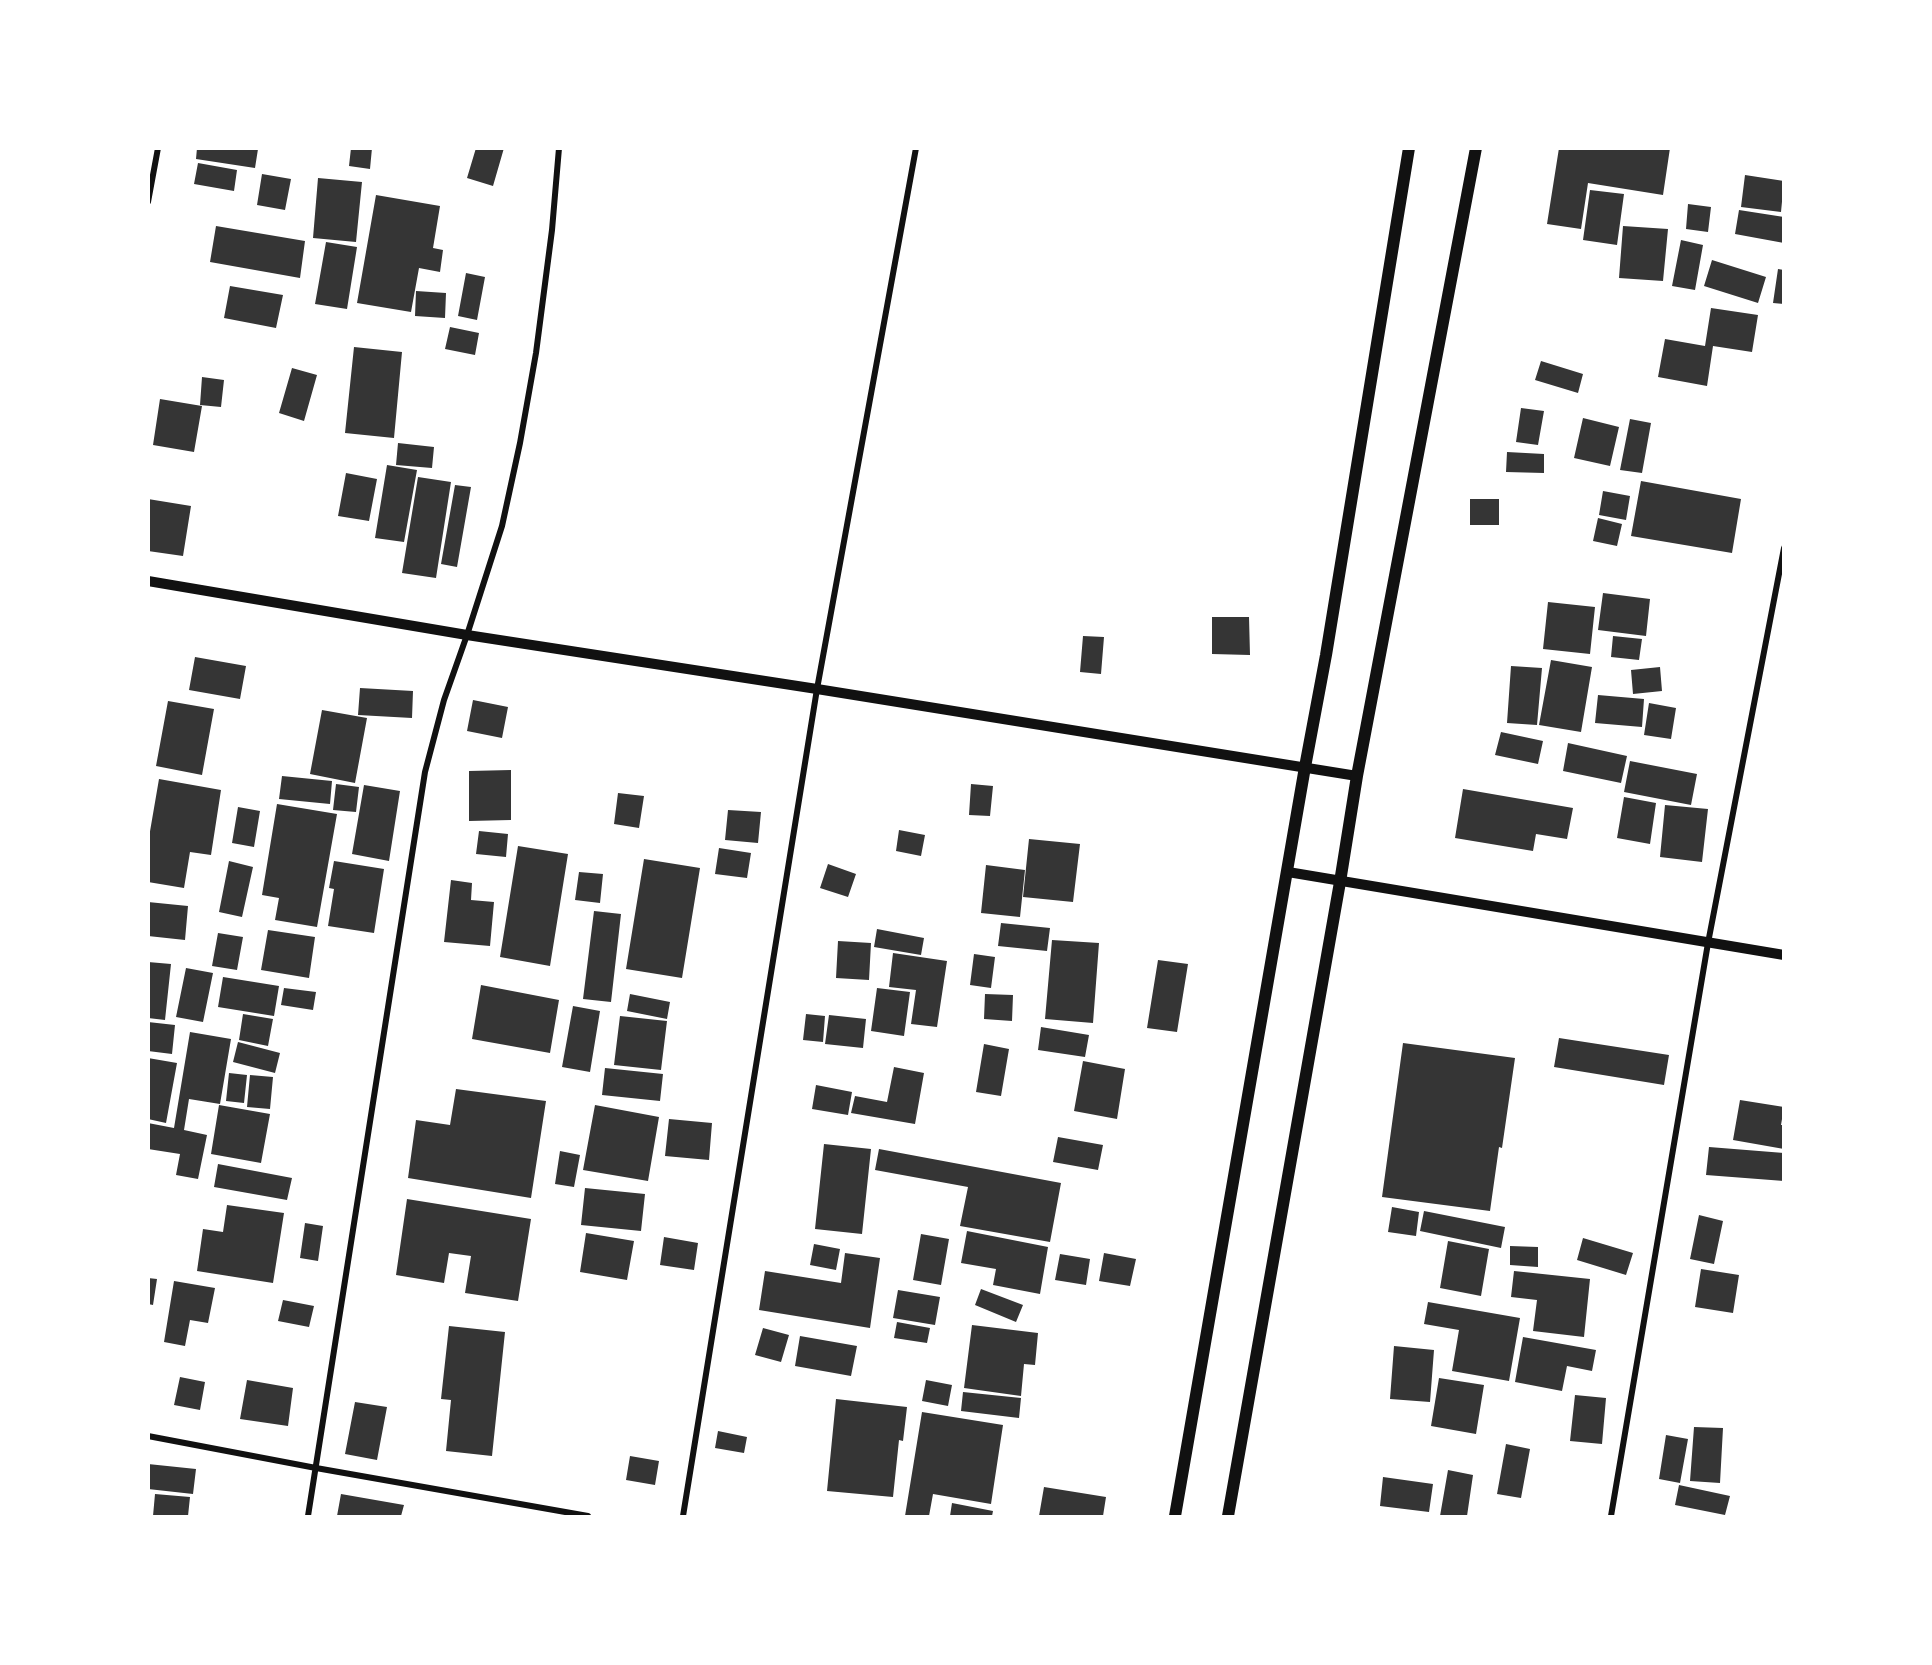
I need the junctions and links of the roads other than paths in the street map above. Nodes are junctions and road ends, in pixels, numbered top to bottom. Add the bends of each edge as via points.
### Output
1 (158, 148) edge
2 (559, 148) edge
3 (915, 148) edge
4 (1409, 148) edge
5 (1476, 148) edge
6 (148, 202) edge
7 (1784, 548) edge
8 (148, 581) edge
9 (467, 635) junction
10 (817, 689) junction
11 (1305, 767) junction
12 (1357, 776) junction
13 (1288, 872) junction
14 (1340, 882) junction
15 (1708, 943) junction
16 (1784, 955) edge
17 (148, 1436) edge
18 (316, 1468) junction
19 (308, 1516) edge
20 (588, 1516) edge
21 (683, 1516) edge
22 (1175, 1516) edge
23 (1228, 1516) edge
24 (1611, 1516) edge

1 - 6 street
2 - 9 street via 552,230 520,443 502,526
3 - 10 street
4 - 11 main road
5 - 12 main road
7 - 15 street
8 - 9 street
9 - 10 street
9 - 18 street via 425,772
10 - 11 street
10 - 21 street
11 - 12 street
11 - 13 main road
12 - 14 main road
13 - 14 street
13 - 22 main road
14 - 15 street
14 - 23 main road
15 - 16 street
15 - 24 street
17 - 18 street
18 - 19 street
18 - 20 street

